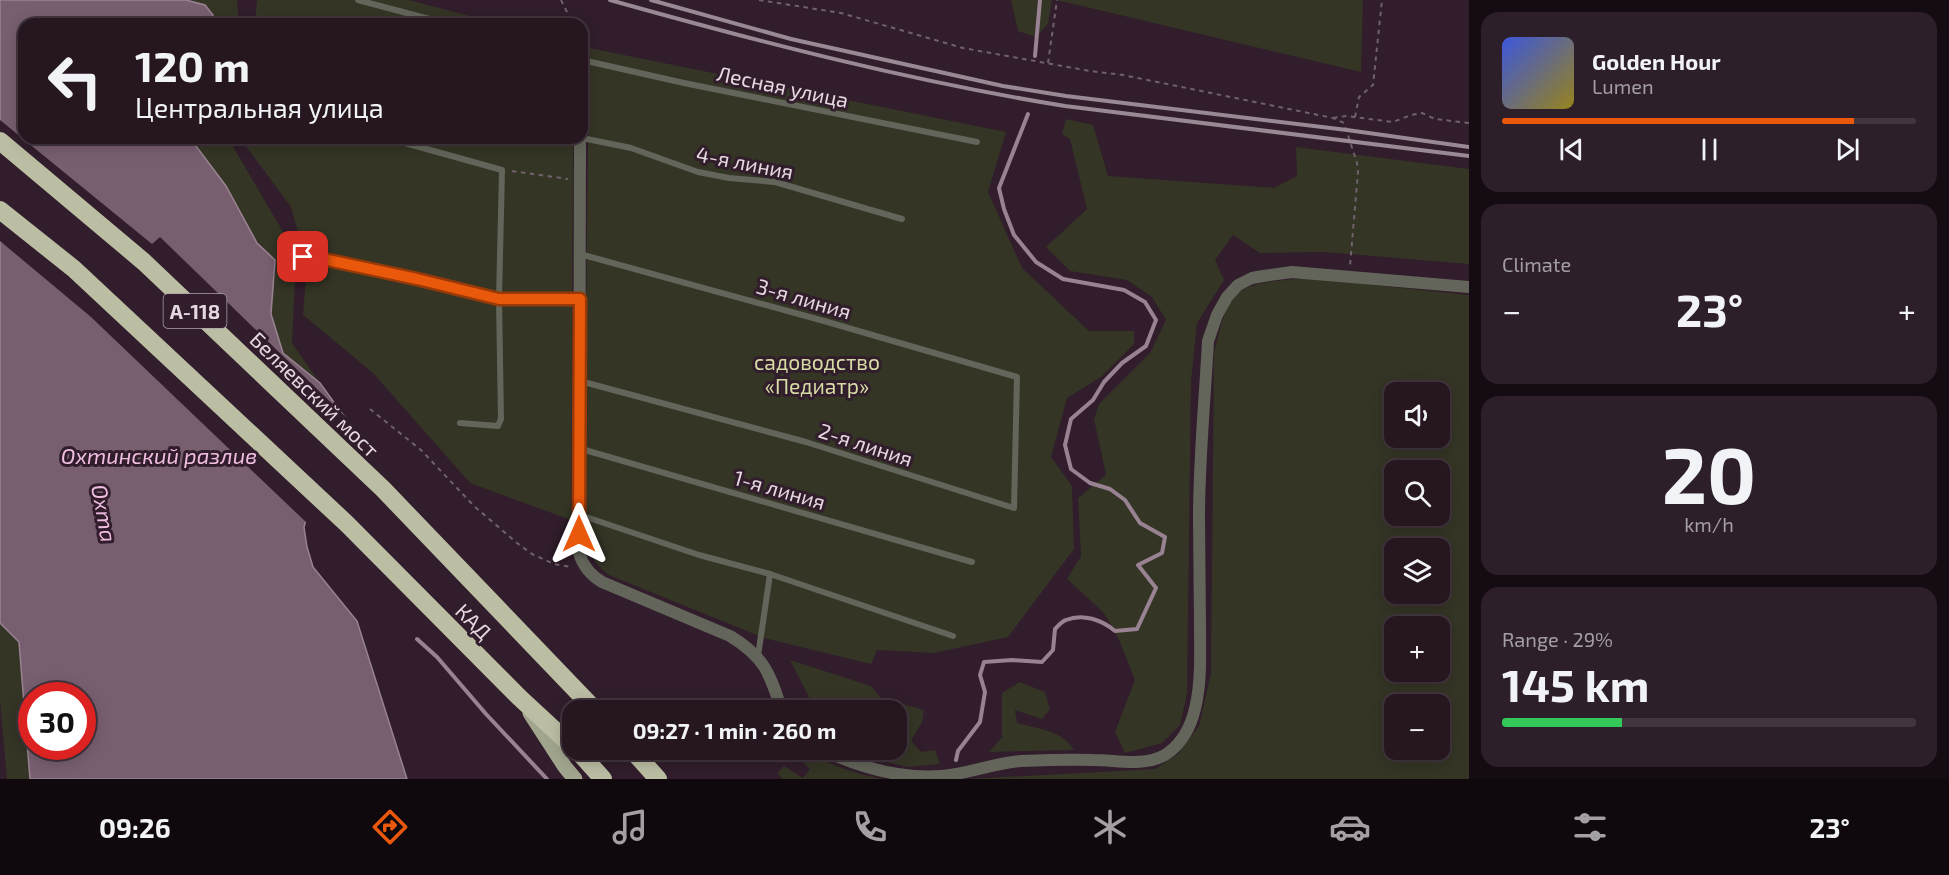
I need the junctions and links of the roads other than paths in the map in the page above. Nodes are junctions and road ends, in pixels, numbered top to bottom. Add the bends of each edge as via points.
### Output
1 (358, 0) edge
2 (426, 18) edge
3 (588, 61) edge
4 (588, 139) edge
5 (0, 141) edge
6 (977, 142) dead end
7 (409, 144) edge
8 (581, 144) edge
9 (0, 210) edge
10 (902, 219) dead end
11 (580, 254) junction
12 (283, 255) dead end
13 (1469, 286) edge
14 (499, 299) junction
15 (580, 299) junction
16 (1017, 377) joint
17 (579, 381) junction
18 (460, 423) dead end
19 (579, 447) junction
20 (383, 489) joint
21 (579, 515) junction
22 (972, 562) dead end
23 (770, 574) junction
24 (953, 636) dead end
25 (758, 657) junction
26 (520, 698) junction
27 (585, 700) edge
28 (778, 700) edge
29 (562, 737) edge
30 (585, 760) edge
31 (641, 760) edge
32 (848, 760) edge
33 (575, 779) edge
34 (603, 779) edge
35 (658, 779) edge

1 - 2 lane
3 - 6 lane, Лесная улица
4 - 10 lane, 4-я линия via 631,148 698,172 776,182
5 - 20 highway, Беляевский мост / А-118 via 144,262
7 - 14 lane via 502,170
8 - 11 street
9 - 26 highway, КАД / А-118 via 74,269 347,524
11 - 15 street
11 - 16 lane, 3-я линия
12 - 14 lane via 323,259
13 - 32 street via 1292,272 1252,278 1227,297 1208,341 1199,513 1200,662 1194,715 1181,741 1162,756 1139,762 1020,761 923,777 899,776
14 - 15 lane
14 - 18 lane via 501,419 498,426
15 - 17 street
16 - 17 lane, 2-я линия via 1014,508 806,442
17 - 19 street
19 - 21 street
19 - 22 lane, 1-я линия
20 - 27 highway, КАД / А-118
21 - 23 lane
21 - 25 street via 579,553 593,577 730,636
23 - 24 lane
23 - 25 lane
25 - 28 street
26 - 29 highway, КАД / А-118
26 - 33 main road
30 - 34 highway
31 - 35 highway

